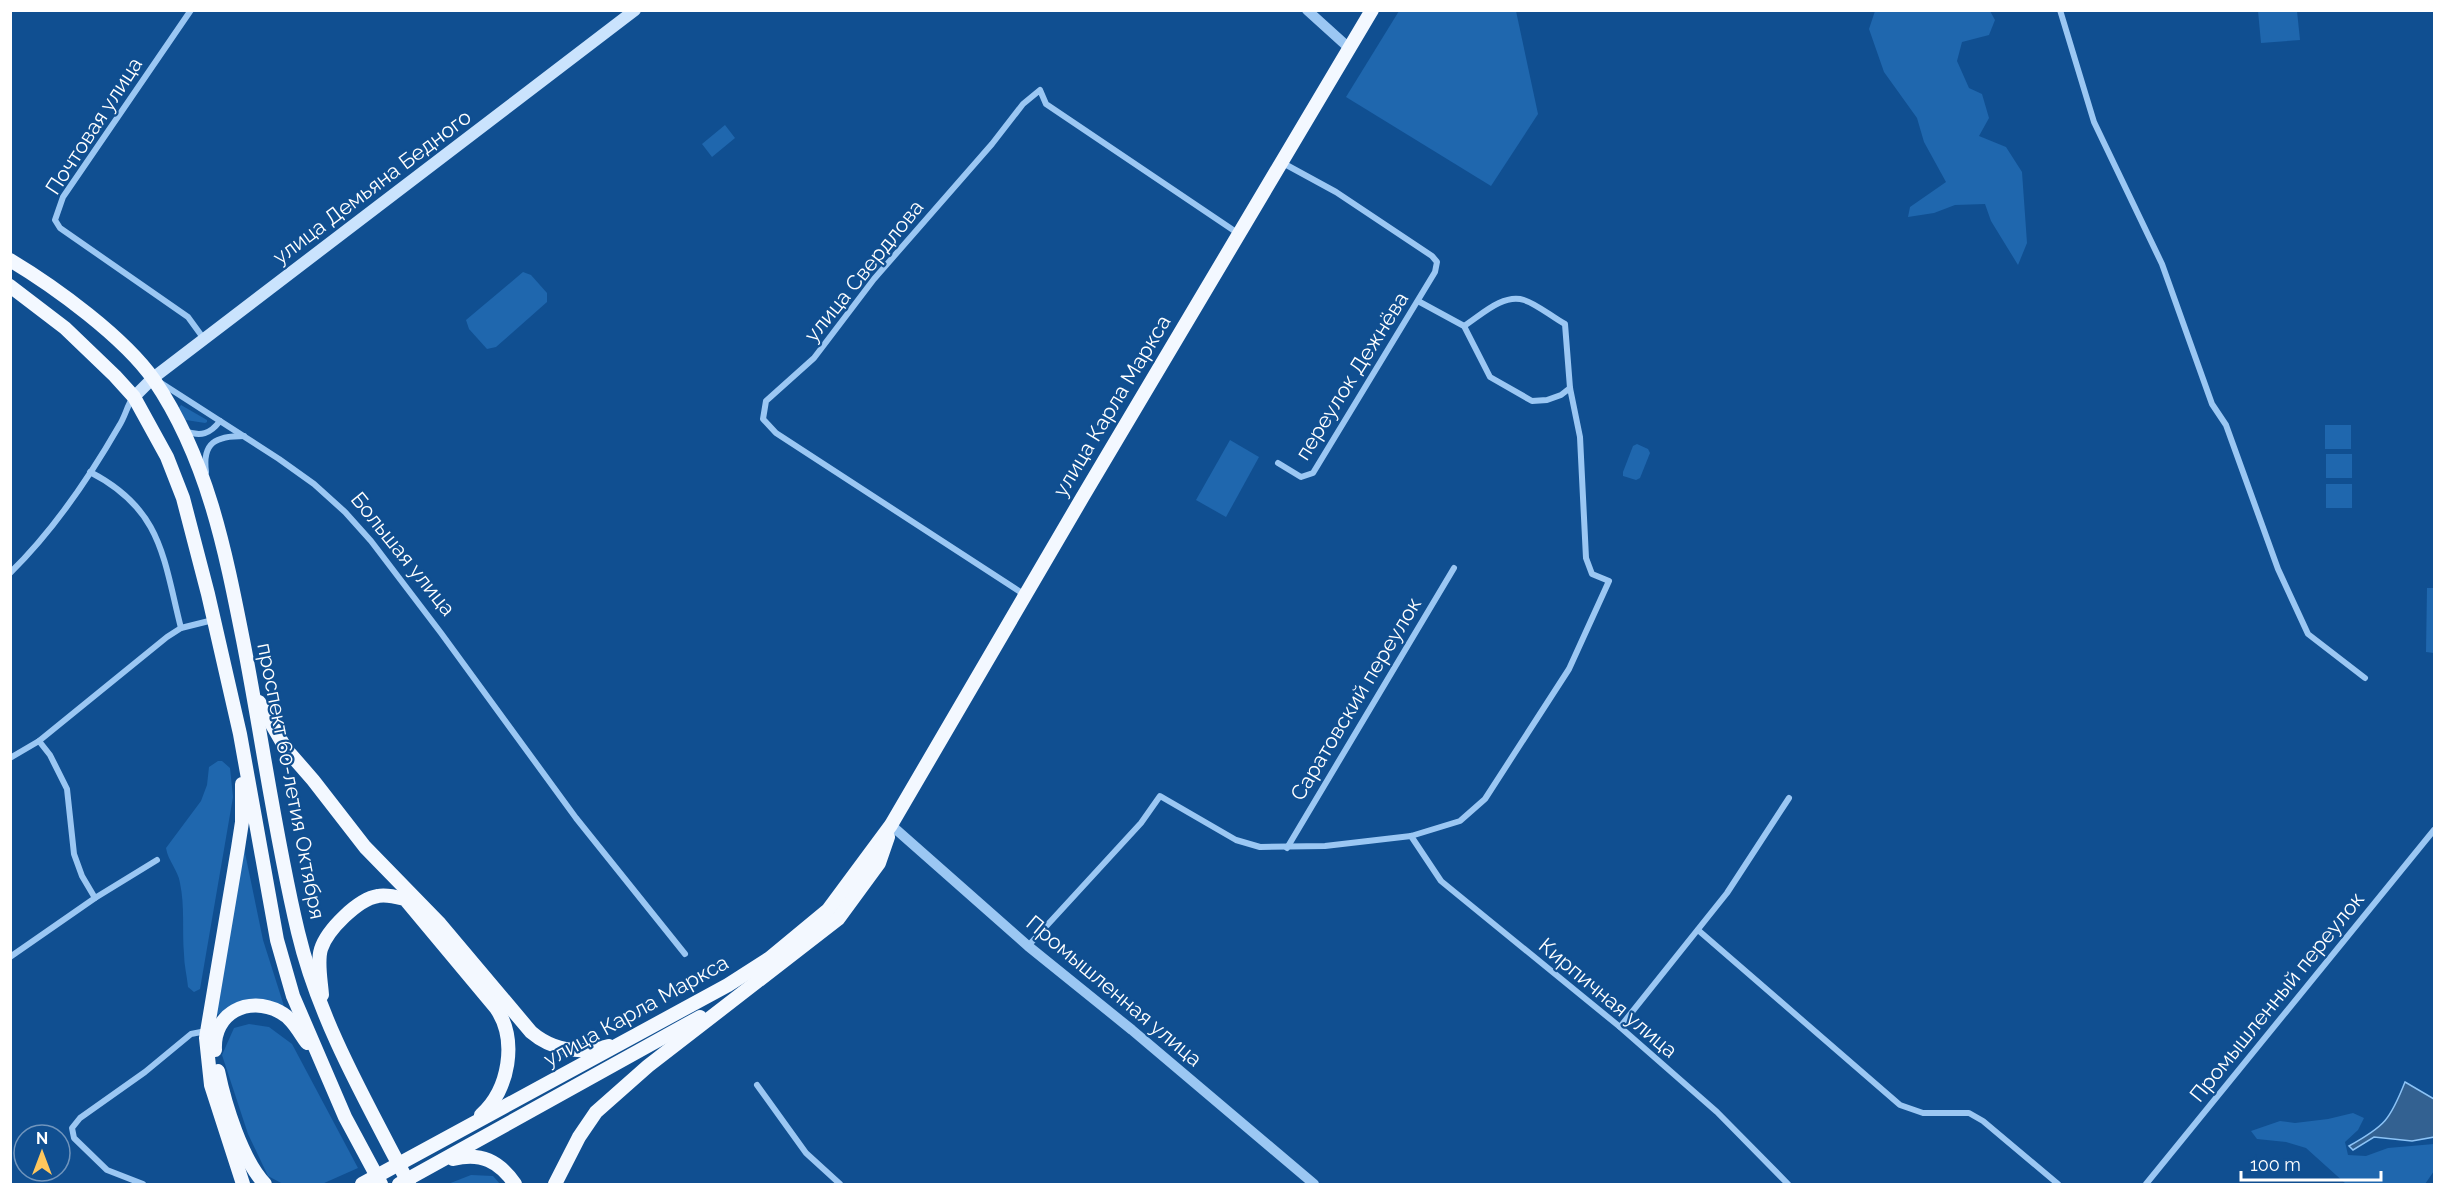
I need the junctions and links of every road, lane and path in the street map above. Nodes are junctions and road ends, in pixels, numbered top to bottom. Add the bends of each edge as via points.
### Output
1 (191, 10) edge
2 (635, 10) edge
3 (1307, 10) edge
4 (1372, 10) edge
5 (2060, 10) edge
6 (1349, 48) junction
7 (1281, 162) junction
8 (1239, 234) junction
9 (10, 260) edge
10 (10, 286) edge
11 (1418, 301) junction
12 (1464, 326) junction
13 (204, 340) junction
14 (153, 378) junction
15 (1570, 388) junction
16 (134, 397) junction
17 (220, 421) junction
18 (182, 430) junction
19 (245, 435) junction
20 (1278, 463) dead end
21 (90, 472) junction
22 (208, 490) junction
23 (1454, 568) dead end
24 (10, 573) edge
25 (1026, 595) junction
26 (214, 620) junction
27 (181, 628) junction
28 (2365, 678) dead end
29 (251, 681) junction
30 (240, 734) junction
31 (39, 741) junction
32 (10, 758) edge
33 (1789, 798) dead end
34 (891, 825) junction
35 (2434, 830) edge
36 (1411, 836) junction
37 (1287, 848) junction
38 (157, 860) dead end
39 (95, 897) junction
40 (1698, 930) junction
41 (1028, 946) junction
42 (685, 954) dead end
43 (10, 957) edge
44 (736, 997) junction
45 (322, 1009) junction
46 (1620, 1027) junction
47 (207, 1031) junction
48 (628, 1040) junction
49 (758, 1085) dead end
50 (345, 1117) junction
51 (467, 1128) junction
52 (439, 1162) junction
53 (143, 1185) edge
54 (243, 1185) edge
55 (265, 1185) edge
56 (362, 1185) edge
57 (381, 1185) edge
58 (398, 1185) edge
59 (409, 1185) edge
60 (515, 1185) edge
61 (555, 1185) edge
62 (840, 1185) edge
63 (1314, 1185) edge
64 (1788, 1185) edge
65 (2058, 1185) edge
66 (2146, 1185) edge

1 - 13 street, Почтовая улица via 63,197 55,220 60,228 188,317
2 - 13 main road, улица Демьяна Бедного
3 - 6 street
4 - 6 highway, улица Карла Маркса
5 - 28 street via 2094,122 2162,264 2212,404 2226,425 2278,569 2308,634
6 - 7 highway, улица Карла Маркса
7 - 8 highway, улица Карла Маркса
7 - 11 street, переулок Дежнёва via 1336,192 1432,256 1437,262 1435,272
8 - 25 highway, улица Карла Маркса
8 - 25 street, улица Свердлова via 1046,104 1040,90 1023,104 874,279 814,358 766,400 763,419 776,434
9 - 14 highway, Большая улица via 79,308
10 - 16 highway via 65,328
11 - 12 street
11 - 20 street, переулок Дежнёва via 1313,473 1301,477
12 - 15 street via 1490,377 1532,401 1547,400
12 - 15 street via 1498,303 1513,299 1523,300 1565,324
13 - 14 main road, улица Демьяна Бедного
14 - 16 main road, улица Демьяна Бедного
14 - 17 street, Большая улица
14 - 18 highway, проспект 60-летия Октября
15 - 36 street via 1580,437 1586,558 1592,574 1609,581 1569,669 1485,799 1460,821
16 - 21 street
16 - 26 highway, проспект 60-летия Октября via 167,457 183,498
17 - 18 street via 214,430 203,434
17 - 19 street, Большая улица
18 - 22 highway, проспект 60-летия Октября
19 - 22 street via 215,441 207,450 204,458
19 - 42 street, Большая улица via 314,484 371,541 576,818
21 - 24 street via 34,548
21 - 27 street via 121,491 149,521 164,558
22 - 29 highway, проспект 60-летия Октября
23 - 37 street, Саратовский переулок
25 - 34 highway, улица Карла Маркса
26 - 27 street
26 - 30 highway, проспект 60-летия Октября
27 - 31 street
29 - 45 highway, проспект 60-летия Октября via 298,934
29 - 48 highway via 286,749 364,847 440,924 531,1032 551,1046 568,1050 601,1048
30 - 47 highway via 242,822
30 - 50 highway, проспект 60-летия Октября via 277,940 293,996
31 - 32 street
31 - 39 street via 67,789 74,854
33 - 40 street
34 - 41 street, Промышленная улица
34 - 44 highway, улица Карла Маркса via 879,863 838,919
34 - 48 highway, улица Карла Маркса via 828,910 799,936 728,985
35 - 66 street, Промышленный переулок
36 - 37 street
36 - 46 street, Кирпичная улица via 1441,881
37 - 41 street via 1260,847 1236,840 1160,796 1141,823
38 - 39 street
39 - 43 street
40 - 46 street
40 - 65 street via 1900,1105 1923,1113 1969,1113 1983,1120
41 - 63 street, Промышленная улица
44 - 52 highway
44 - 61 highway via 596,1112
45 - 51 highway via 320,958 330,932 364,901 378,896 405,899 496,1008 505,1030 508,1057 503,1083 485,1112
45 - 59 highway, проспект 60-летия Октября
46 - 64 street, Кирпичная улица via 1717,1112
47 - 53 street via 190,1034 72,1128 74,1138 107,1170
47 - 54 highway via 211,1085
48 - 51 highway, улица Карла Маркса
49 - 62 street via 806,1153
50 - 55 highway via 314,1054 281,1012 267,1006 240,1007 228,1014 214,1039 220,1082 246,1159
50 - 57 highway, проспект 60-летия Октября
51 - 56 highway, улица Карла Маркса
52 - 58 highway
52 - 60 highway via 465,1156 484,1158 497,1163

